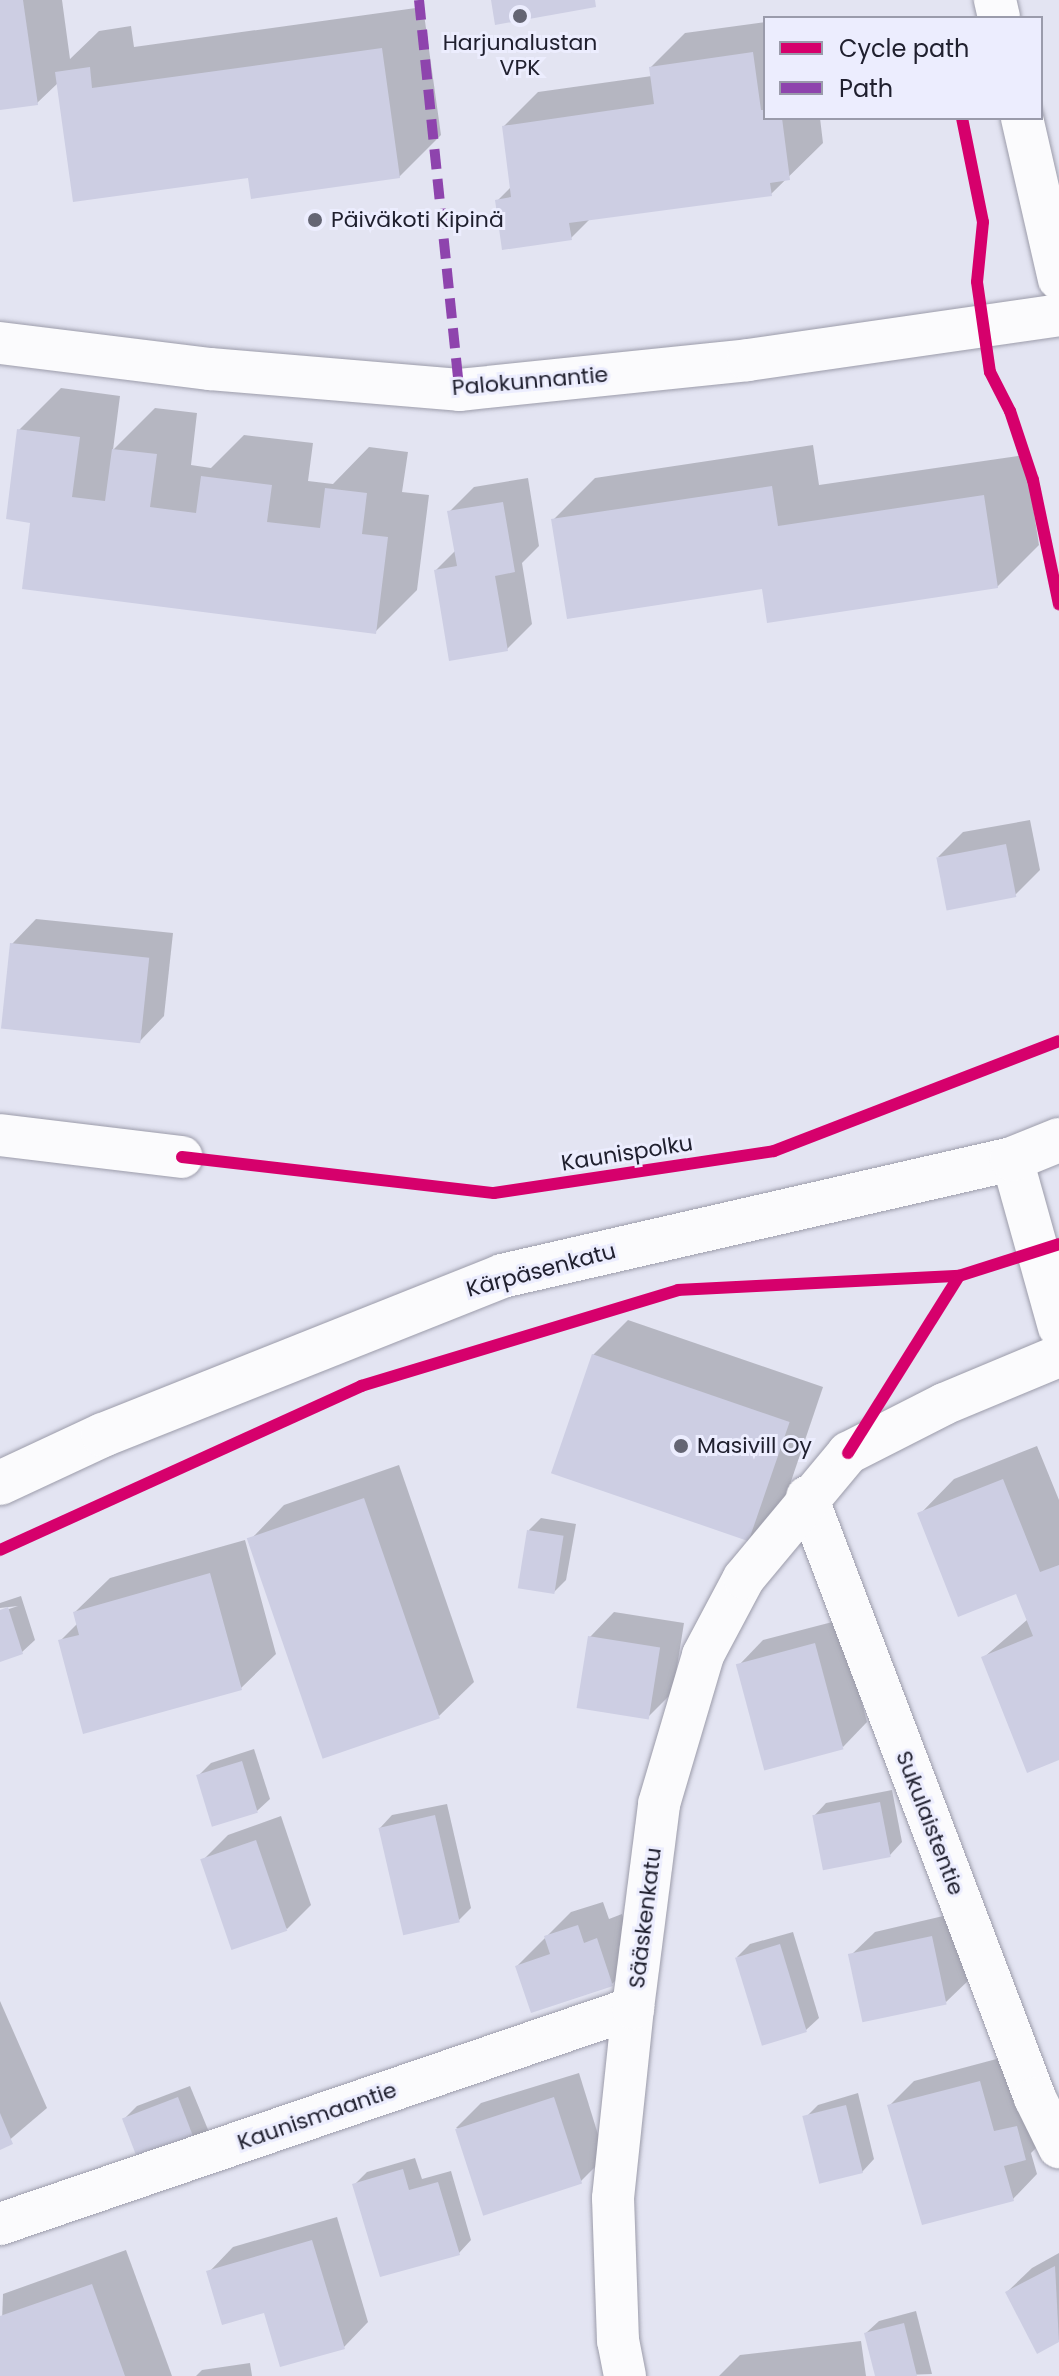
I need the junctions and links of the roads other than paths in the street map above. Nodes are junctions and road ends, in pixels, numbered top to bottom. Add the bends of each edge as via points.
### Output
1 (1022, 120) edge
2 (1059, 279) edge
3 (1059, 315) edge
4 (0, 343) edge
5 (0, 1135) edge
6 (1059, 1140) edge
7 (182, 1157) dead end
8 (1012, 1159) junction
9 (1059, 1327) edge
10 (1059, 1356) edge
11 (0, 1483) edge
12 (807, 1497) junction
13 (633, 2008) junction
14 (1047, 2095) edge
15 (1059, 2147) edge
16 (0, 2224) edge
17 (625, 2376) edge

1 - 2 street
3 - 4 street, Palokunnantie via 748,360 459,390 210,369
5 - 7 street
6 - 8 street, Kärpäsenkatu
8 - 9 street
8 - 11 street, Kärpäsenkatu via 502,1276 118,1428
10 - 12 street, Sääskenkatu via 944,1404 848,1453
12 - 13 street, Sääskenkatu via 744,1578 703,1655 659,1804
12 - 14 street, Sukulaistentie
13 - 16 street, Kaunismaantie
13 - 17 street, Sääskenkatu via 613,2198 618,2341
14 - 15 street, Sukulaistentie

